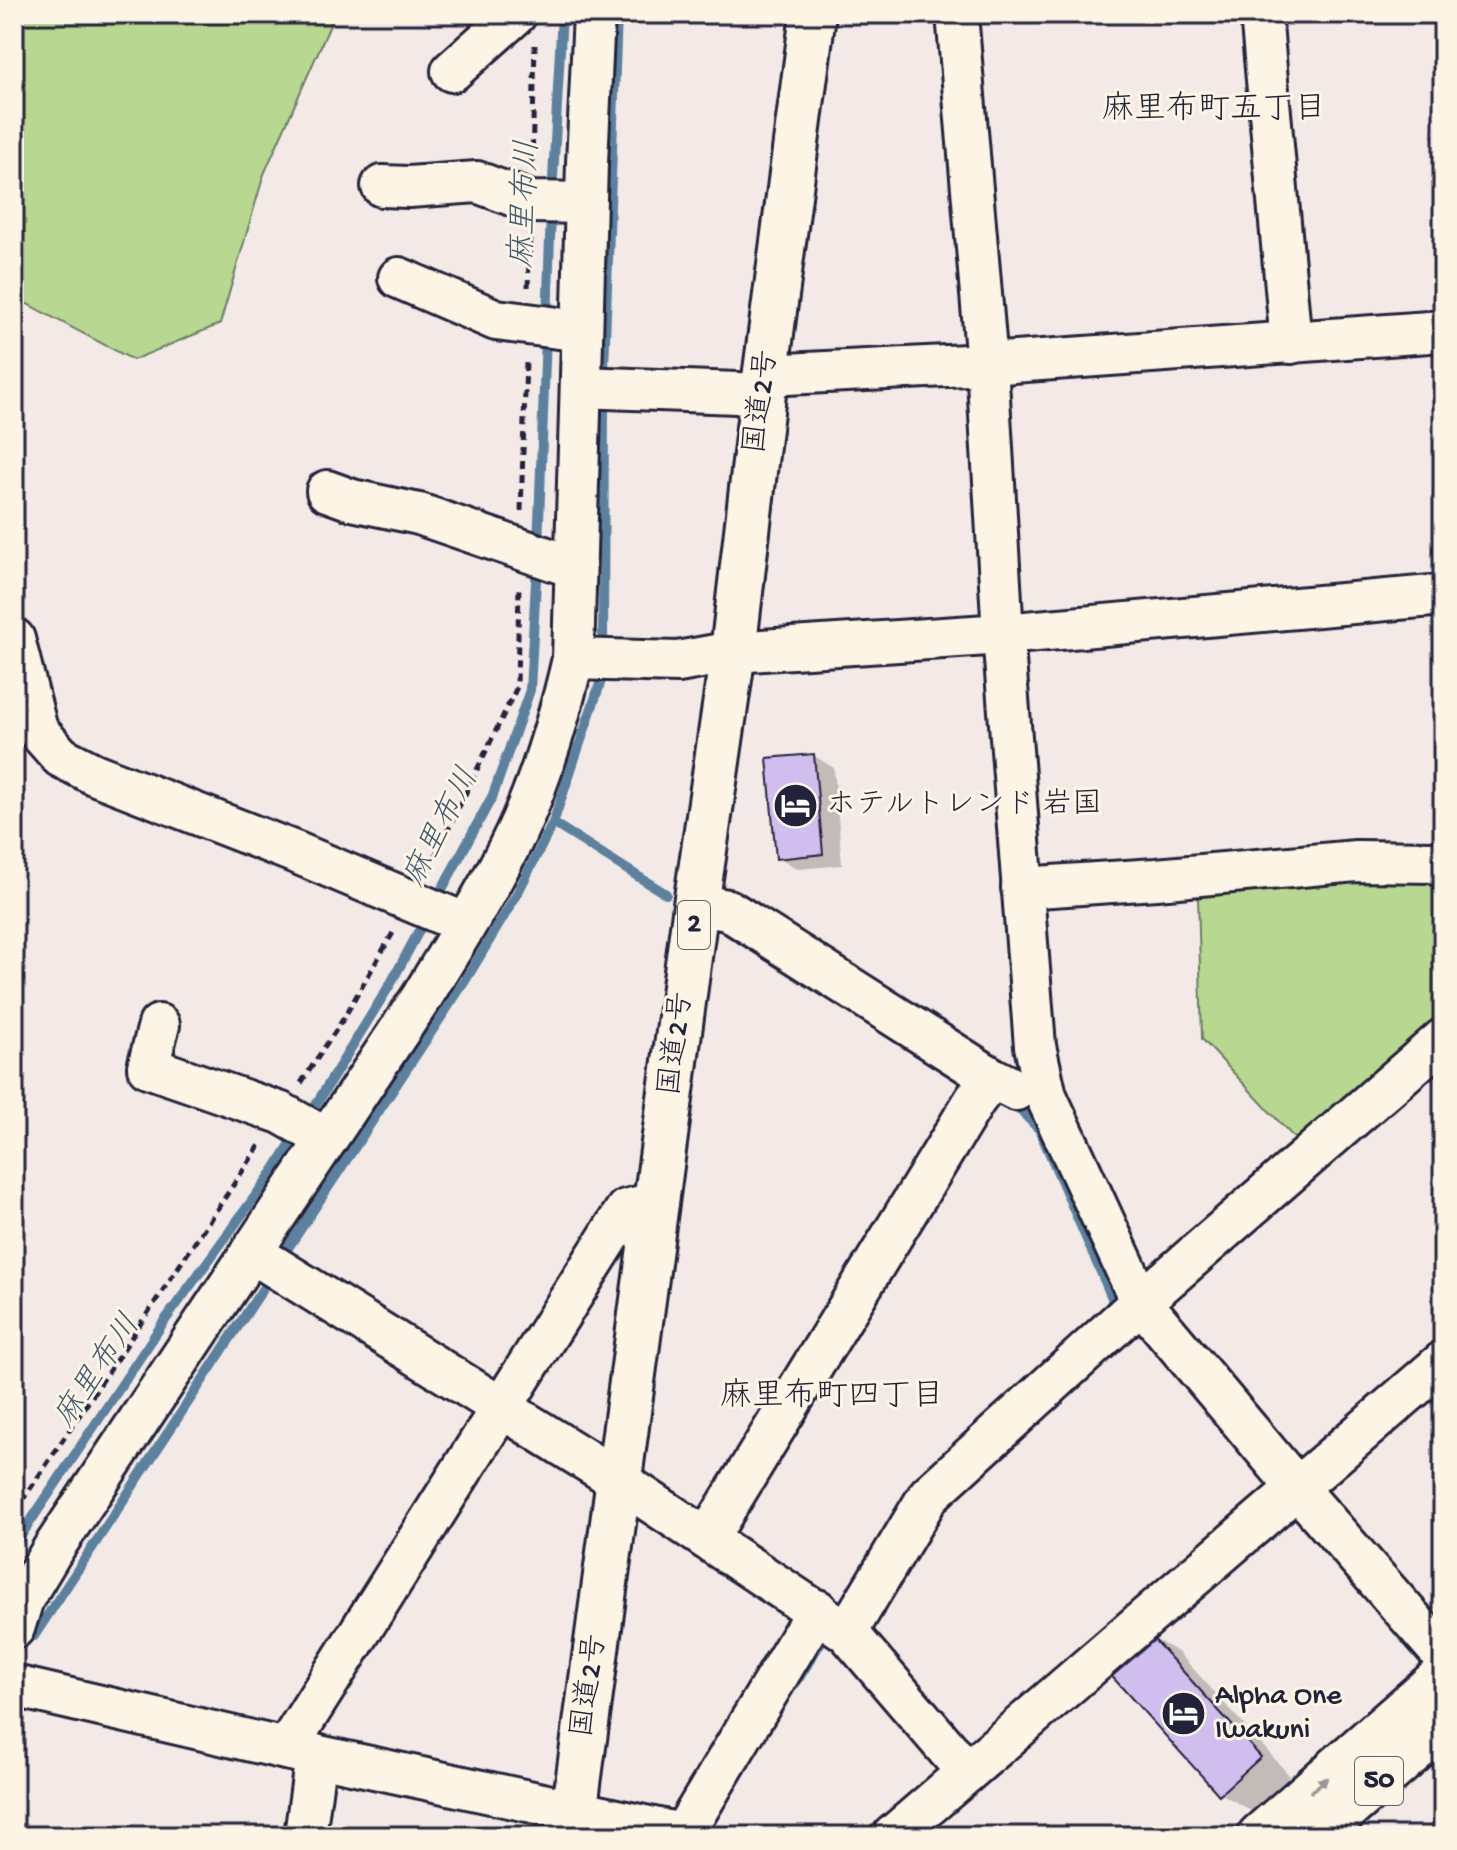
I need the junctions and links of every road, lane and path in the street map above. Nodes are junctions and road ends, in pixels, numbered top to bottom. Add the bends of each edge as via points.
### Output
1 (594, 14) edge
2 (813, 14) edge
3 (957, 14) edge
4 (1261, 14) edge
5 (526, 22) edge
6 (452, 71) dead end
7 (382, 186) dead end
8 (557, 203) junction
9 (399, 278) dead end
10 (552, 327) junction
11 (1443, 331) edge
12 (1291, 343) junction
13 (987, 364) junction
14 (765, 384) junction
15 (581, 387) junction
16 (327, 491) dead end
17 (546, 558) junction
18 (1443, 595) edge
19 (1003, 634) junction
20 (14, 639) edge
21 (733, 652) junction
22 (573, 659) junction
23 (1443, 867) edge
24 (1022, 888) junction
25 (414, 903) junction
26 (696, 905) junction
27 (466, 924) junction
28 (159, 1025) dead end
29 (1443, 1039) edge
30 (992, 1078) junction
31 (1046, 1096) junction
32 (304, 1125) junction
33 (658, 1202) junction
34 (251, 1252) junction
35 (1141, 1302) junction
36 (1443, 1362) edge
37 (501, 1409) junction
38 (618, 1480) junction
39 (1298, 1489) junction
40 (14, 1513) edge
41 (707, 1539) junction
42 (832, 1620) junction
43 (14, 1628) edge
44 (1443, 1655) edge
45 (14, 1674) edge
46 (1443, 1676) edge
47 (14, 1687) edge
48 (1443, 1725) edge
49 (301, 1752) junction
50 (967, 1772) junction
51 (572, 1824) edge
52 (687, 1835) edge
53 (305, 1836) edge
54 (893, 1836) edge
55 (1260, 1836) edge
56 (1315, 1836) edge

1 - 8 street
2 - 14 main road, 国道2号 / 2
3 - 13 street
4 - 12 street
5 - 6 street
5 - 8 path
7 - 8 street via 477,182
8 - 10 street
8 - 10 path
9 - 10 street via 496,320
10 - 15 street
10 - 17 path
11 - 12 street
12 - 13 street
13 - 14 street
13 - 19 street
14 - 15 street
14 - 21 main road, 国道2号 / 2
15 - 17 street
16 - 17 street via 419,514
17 - 22 street
17 - 25 path via 517,687
18 - 19 street
19 - 21 street
19 - 24 street
20 - 25 street via 37,730 61,757
21 - 22 street via 678,662
21 - 26 main road, 国道2号 / 2
22 - 27 street via 557,727 516,833
23 - 24 street via 1437,862 1356,861
24 - 31 street via 1035,1046
25 - 27 street
25 - 32 path via 342,1021
26 - 30 street via 728,910
26 - 33 main road, 国道2号 / 2
27 - 32 street via 422,997
28 - 32 street via 148,1067
29 - 35 street
30 - 31 street via 1020,1092
30 - 41 street
31 - 35 street
32 - 34 street
32 - 40 path
33 - 37 street via 626,1210
33 - 38 main road, 国道2号 / 2
34 - 37 street
34 - 43 street via 53,1549 23,1599
35 - 39 street
35 - 42 street via 929,1495
36 - 39 street
37 - 38 street
37 - 49 street
38 - 41 street
38 - 51 main road, 国道2号 / 2
39 - 44 street
39 - 50 street
41 - 42 street
42 - 50 street
42 - 52 street
45 - 47 street
55 -> 46 main road, 50
47 - 49 street
48 - 56 main road, 50
49 - 51 street
49 - 53 street
50 - 54 street
51 - 52 street

